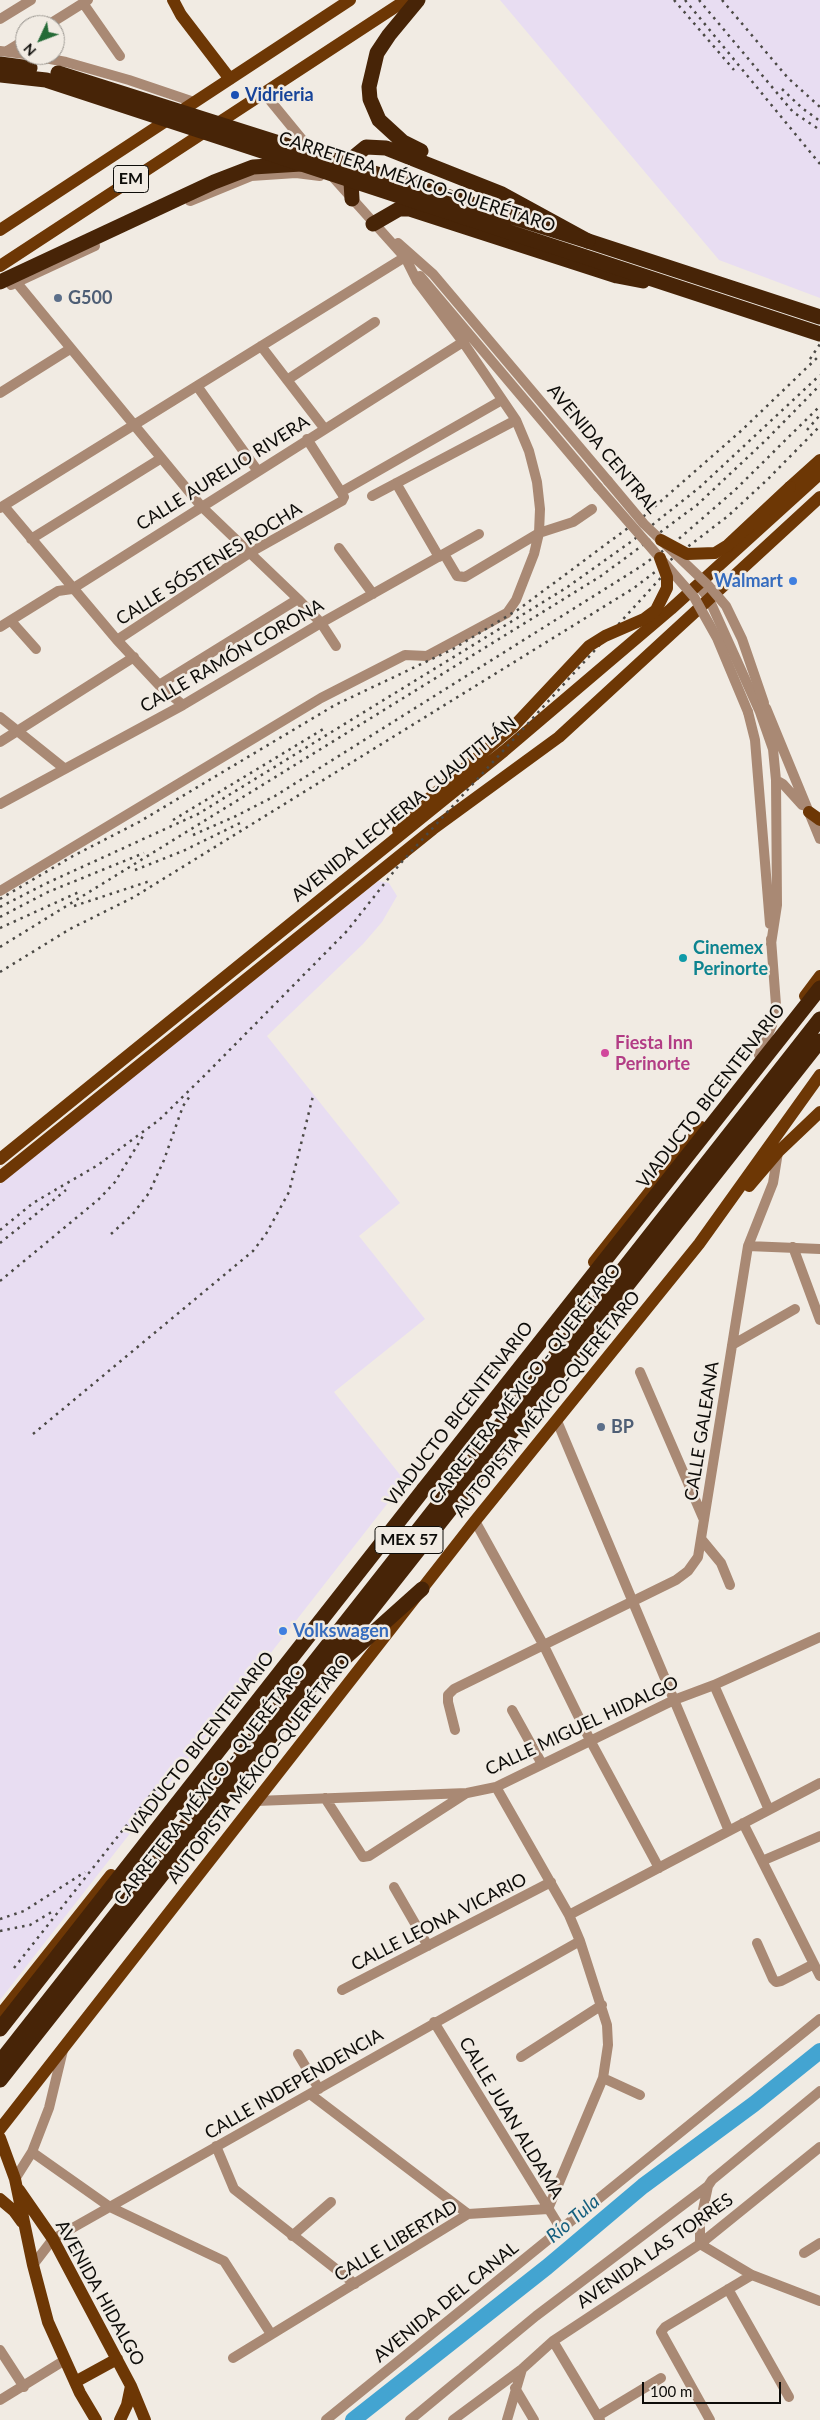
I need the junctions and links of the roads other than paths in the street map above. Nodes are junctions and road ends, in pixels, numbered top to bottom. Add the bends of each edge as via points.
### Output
1 (31, 0) edge
2 (173, 0) edge
3 (350, 0) edge
4 (406, 0) edge
5 (418, 0) edge
6 (86, 1) edge
7 (2, 15) edge
8 (64, 15) edge
9 (15, 47) edge
10 (15, 54) edge
11 (2, 55) edge
12 (120, 56) dead end
13 (65, 62) edge
14 (0, 75) edge
15 (230, 79) junction
16 (0, 81) edge
17 (264, 93) junction
18 (194, 102) junction
19 (163, 122) junction
20 (307, 164) junction
21 (337, 182) junction
22 (502, 194) junction
23 (352, 199) junction
24 (373, 224) junction
25 (0, 230) edge
26 (386, 237) junction
27 (588, 241) junction
28 (405, 257) junction
29 (0, 266) edge
30 (0, 282) edge
31 (17, 283) junction
32 (668, 286) junction
33 (0, 287) edge
34 (820, 317) edge
35 (374, 322) dead end
36 (820, 334) edge
37 (462, 342) junction
38 (261, 346) junction
39 (70, 349) junction
40 (287, 380) junction
41 (197, 386) junction
42 (0, 392) edge
43 (502, 400) junction
44 (516, 420) junction
45 (133, 425) junction
46 (324, 428) junction
47 (307, 439) junction
48 (160, 459) junction
49 (820, 460) edge
50 (257, 470) junction
51 (820, 474) edge
52 (396, 483) junction
53 (342, 496) junction
54 (372, 496) dead end
55 (820, 497) edge
56 (201, 506) junction
57 (2, 507) edge
58 (592, 509) dead end
59 (539, 533) junction
60 (479, 534) dead end
61 (31, 539) junction
62 (661, 540) junction
63 (339, 548) dead end
64 (251, 552) junction
65 (441, 556) junction
66 (660, 558) junction
67 (698, 584) junction
68 (72, 589) junction
69 (373, 594) junction
70 (298, 598) junction
71 (710, 599) junction
72 (11, 621) junction
73 (321, 623) junction
74 (0, 627) edge
75 (117, 640) junction
76 (336, 646) dead end
77 (36, 649) dead end
78 (134, 657) junction
79 (159, 685) junction
80 (183, 705) junction
81 (0, 717) edge
82 (16, 732) junction
83 (0, 742) edge
84 (65, 769) junction
85 (776, 780) junction
86 (0, 804) edge
87 (808, 812) junction
88 (820, 820) edge
89 (820, 839) edge
90 (385, 846) junction
91 (0, 891) edge
92 (771, 944) junction
93 (820, 976) edge
94 (820, 988) edge
95 (820, 1019) edge
96 (820, 1040) edge
97 (759, 1055) junction
98 (820, 1075) edge
99 (820, 1112) edge
100 (776, 1136) junction
101 (724, 1139) junction
102 (778, 1152) junction
103 (0, 1159) edge
104 (0, 1177) edge
105 (699, 1244) junction
106 (748, 1246) junction
107 (794, 1247) junction
108 (820, 1249) edge
109 (578, 1284) junction
110 (795, 1309) dead end
111 (820, 1320) edge
112 (732, 1345) junction
113 (640, 1372) dead end
114 (557, 1421) junction
115 (452, 1450) junction
116 (475, 1521) junction
117 (704, 1522) junction
118 (702, 1540) junction
119 (730, 1585) dead end
120 (422, 1589) junction
121 (633, 1601) junction
122 (355, 1609) junction
123 (820, 1637) edge
124 (543, 1644) junction
125 (714, 1685) junction
126 (305, 1694) junction
127 (674, 1700) junction
128 (512, 1710) dead end
129 (455, 1730) dead end
130 (590, 1740) junction
131 (542, 1764) junction
132 (820, 1783) edge
133 (496, 1787) junction
134 (467, 1793) junction
135 (324, 1798) junction
136 (256, 1801) junction
137 (768, 1810) junction
138 (744, 1823) junction
139 (729, 1831) junction
140 (820, 1836) edge
141 (762, 1861) junction
142 (659, 1868) junction
143 (551, 1882) junction
144 (394, 1887) dead end
145 (569, 1915) junction
146 (580, 1941) junction
147 (756, 1943) dead end
148 (428, 1946) junction
149 (814, 1964) junction
150 (820, 1976) edge
151 (33, 1987) junction
152 (342, 1990) dead end
153 (602, 2004) junction
154 (0, 2015) edge
155 (820, 2019) edge
156 (434, 2022) junction
157 (0, 2029) edge
158 (0, 2041) edge
159 (63, 2050) junction
160 (298, 2054) dead end
161 (521, 2057) dead end
162 (0, 2062) edge
163 (603, 2078) junction
164 (0, 2080) edge
165 (820, 2091) edge
166 (314, 2092) junction
167 (640, 2095) dead end
168 (0, 2129) edge
169 (0, 2138) edge
170 (216, 2146) junction
171 (820, 2147) edge
172 (32, 2152) junction
173 (16, 2183) junction
174 (708, 2186) junction
175 (0, 2199) edge
176 (331, 2202) dead end
177 (110, 2207) junction
178 (548, 2208) junction
179 (468, 2214) junction
180 (24, 2226) junction
181 (561, 2229) junction
182 (292, 2236) junction
183 (53, 2239) junction
184 (820, 2243) edge
185 (700, 2244) junction
186 (804, 2253) dead end
187 (33, 2265) junction
188 (752, 2275) junction
189 (355, 2284) junction
190 (728, 2289) junction
191 (820, 2301) edge
192 (271, 2334) junction
193 (553, 2341) junction
194 (0, 2350) edge
195 (233, 2358) dead end
196 (117, 2359) junction
197 (65, 2360) junction
198 (522, 2369) junction
199 (661, 2378) dead end
200 (75, 2382) junction
201 (131, 2386) junction
202 (24, 2387) junction
203 (516, 2388) junction
204 (789, 2397) dead end
205 (0, 2400) edge
206 (599, 2418) edge
207 (96, 2420) edge
208 (120, 2420) edge
209 (145, 2420) edge
210 (326, 2420) edge
211 (410, 2420) edge
212 (453, 2420) edge
213 (507, 2420) edge
214 (534, 2420) edge
215 (710, 2420) edge

1 - 7 street
2 - 15 main road
3 - 15 main road, EM
4 - 17 main road, EM
5 - 22 highway via 377,53 369,87 374,110 390,132 403,142
6 - 8 street
6 - 12 street
9 - 11 street
10 - 11 street
11 - 27 highway, CARRETERA MÉXICO-QUERÉTARO, bridge
13 - 18 street
14 - 20 highway, CARRETERA MÉXICO-QUERÉTARO, bridge via 46,80
15 - 18 main road, EM
16 - 19 street via 46,87 132,109
17 - 21 street, AVENIDA CENTRAL
17 - 29 main road, EM
18 - 19 main road, EM
19 - 25 main road, EM
20 - 30 highway, bridge via 253,167
20 - 32 highway, CARRETERA MÉXICO-QUERÉTARO, bridge
21 - 23 street, AVENIDA CENTRAL
21 - 31 street via 296,173 273,173 237,180
22 - 23 highway via 403,153 376,146 359,152 350,165
22 - 27 highway, bridge
23 - 24 street, AVENIDA CENTRAL
24 - 26 street, AVENIDA CENTRAL
24 - 32 highway, bridge via 399,209 422,212 617,276
26 - 28 street, AVENIDA CENTRAL
26 - 62 street, AVENIDA CENTRAL, bridge via 410,252 433,274
27 - 34 highway, CARRETERA MÉXICO-QUERÉTARO
28 - 37 street via 416,281
28 - 38 street
28 - 66 street, AVENIDA CENTRAL, bridge
31 - 33 street
31 - 39 street
32 - 36 highway, CARRETERA MÉXICO-QUERÉTARO, bridge
35 - 40 street
37 - 43 street
37 - 46 street, CALLE AURELIO RIVERA
38 - 40 street
38 - 41 street
39 - 42 street
39 - 45 street
40 - 46 street
41 - 45 street
41 - 50 street
43 - 44 street
43 - 53 street, CALLE SÓSTENES ROCHA
44 - 52 street
44 - 59 street via 537,482
45 - 48 street
45 - 57 street
46 - 47 street, CALLE AURELIO RIVERA
47 - 50 street, CALLE AURELIO RIVERA
47 - 53 street
48 - 56 street
48 - 61 street
49 - 62 main road, bridge via 728,545 715,553 687,554
50 - 56 street, CALLE AURELIO RIVERA
51 - 67 main road, AVENIDA LECHERIA CUAUTITLÁN
52 - 54 street
52 - 65 street
53 - 64 street, CALLE SÓSTENES ROCHA
55 - 71 main road, AVENIDA LECHERIA CUAUTITLÁN
56 - 64 street
56 - 68 street, CALLE AURELIO RIVERA
57 - 61 street
58 - 59 street via 573,522
59 - 65 street via 465,577 460,577
59 - 91 street via 516,600 507,612 427,656 405,655 321,698
60 - 65 street, CALLE RAMÓN CORONA
61 - 68 street
62 - 87 street, AVENIDA CENTRAL, bridge via 726,606 742,639
63 - 69 street
64 - 70 street
64 - 75 street, CALLE SÓSTENES ROCHA
65 - 69 street, CALLE RAMÓN CORONA
66 - 90 main road, bridge via 667,588 656,610 589,646 514,727 412,813
66 - 92 street, AVENIDA CENTRAL, bridge via 707,616 748,712 755,740
67 - 71 street
67 - 90 main road, AVENIDA LECHERIA CUAUTITLÁN via 504,751
68 - 72 street, CALLE AURELIO RIVERA via 58,591
68 - 75 street
69 - 73 street, CALLE RAMÓN CORONA
70 - 73 street
70 - 79 street
71 - 85 street via 760,712 773,749
71 - 104 main road, AVENIDA LECHERIA CUAUTITLÁN via 559,737 417,841
72 - 74 street, CALLE AURELIO RIVERA
72 - 77 street
73 - 76 street
73 - 80 street, CALLE RAMÓN CORONA
75 - 78 street
78 - 79 street
78 - 82 street
79 - 80 street
80 - 84 street, CALLE RAMÓN CORONA
81 - 82 street
82 - 83 street
82 - 84 street
84 - 86 street, CALLE RAMÓN CORONA
85 - 87 street via 784,784
85 - 92 street via 777,905
87 - 88 main road
87 - 89 street
90 - 103 main road, AVENIDA LECHERIA CUAUTITLÁN
92 - 97 street via 776,1005 772,1026
93 - 97 main road
94 - 115 highway, VIADUCTO BICENTENARIO, bridge
95 - 101 highway, CARRETERA MÉXICO - QUERÉTARO / MEX 57
96 - 126 highway, CARRETERA MÉXICO - QUERÉTARO / MEX 57
97 - 109 main road
98 - 100 main road, AUTOPISTA MÉXICO-QUERÉTARO
99 - 102 main road
100 - 102 street, CALLE GALEANA
100 - 105 main road, AUTOPISTA MÉXICO-QUERÉTARO
101 - 109 highway
101 - 122 highway, CARRETERA MÉXICO - QUERÉTARO / MEX 57
102 - 105 main road
102 - 106 street, CALLE GALEANA via 772,1183
105 - 114 main road, AUTOPISTA MÉXICO-QUERÉTARO
106 - 107 street
106 - 112 street, CALLE GALEANA
107 - 108 street
107 - 111 street
109 - 115 main road
110 - 112 street
112 - 117 street, CALLE GALEANA
113 - 117 street
114 - 116 main road, AUTOPISTA MÉXICO-QUERÉTARO
114 - 121 street
115 - 122 highway
115 - 151 highway, VIADUCTO BICENTENARIO, bridge
115 - 154 main road
116 - 120 main road, AUTOPISTA MÉXICO-QUERÉTARO
116 - 124 street
117 - 118 street, CALLE GALEANA
118 - 119 street via 721,1563
118 - 121 street, CALLE GALEANA via 698,1557 688,1571
120 - 126 highway
120 - 136 main road, AUTOPISTA MÉXICO-QUERÉTARO
121 - 124 street, CALLE GALEANA
121 - 127 street
122 - 162 highway, CARRETERA MÉXICO - QUERÉTARO / MEX 57
123 - 125 street, CALLE MIGUEL HIDALGO
124 - 129 street, CALLE GALEANA via 448,1695
124 - 130 street
125 - 127 street, CALLE MIGUEL HIDALGO
125 - 137 street
126 - 164 highway, CARRETERA MÉXICO - QUERÉTARO / MEX 57
127 - 130 street, CALLE MIGUEL HIDALGO
127 - 139 street
128 - 131 street
130 - 131 street, CALLE MIGUEL HIDALGO
130 - 142 street
131 - 133 street, CALLE MIGUEL HIDALGO
132 - 137 street
133 - 134 street, CALLE MIGUEL HIDALGO
133 - 143 street
134 - 135 street, CALLE MIGUEL HIDALGO
134 - 135 street via 363,1857
135 - 136 street, CALLE MIGUEL HIDALGO
136 - 159 main road, AUTOPISTA MÉXICO-QUERÉTARO
137 - 138 street
138 - 139 street
138 - 141 street
139 - 142 street
140 - 141 street
141 - 149 street
142 - 145 street
143 - 145 street
143 - 148 street, CALLE LEONA VICARIO
144 - 148 street
145 - 146 street
146 - 153 street
146 - 156 street, CALLE INDEPENDENCIA
147 - 149 street via 776,1982
148 - 152 street, CALLE LEONA VICARIO
149 - 150 street
151 - 157 highway, VIADUCTO BICENTENARIO
151 - 158 highway
153 - 161 street
153 - 163 street via 608,2045
155 - 181 street, AVENIDA DEL CANAL
156 - 166 street, CALLE INDEPENDENCIA
156 - 178 street, CALLE JUAN ALDAMA
159 - 168 main road, AUTOPISTA MÉXICO-QUERÉTARO
159 - 172 street via 49,2108
160 - 166 street
163 - 167 street
163 - 178 street
165 - 174 street via 718,2174
166 - 170 street, CALLE INDEPENDENCIA
166 - 179 street
169 - 173 main road, AVENIDA HIDALGO
170 - 177 street, CALLE INDEPENDENCIA
170 - 182 street via 234,2190
171 - 185 street, AVENIDA LAS TORRES
172 - 173 street
172 - 177 street
173 - 180 main road, AVENIDA HIDALGO
173 - 183 main road, AVENIDA HIDALGO
174 - 185 street via 700,2224
174 - 211 street via 536,2316
175 - 180 main road
176 - 182 street
177 - 183 street, CALLE INDEPENDENCIA
177 - 192 street via 224,2261
178 - 179 street, CALLE LIBERTAD
178 - 181 street, CALLE JUAN ALDAMA
179 - 189 street, CALLE LIBERTAD
180 - 187 main road, AVENIDA HIDALGO
181 - 210 street, AVENIDA DEL CANAL
182 - 189 street
183 - 187 street, CALLE INDEPENDENCIA
183 - 196 main road, AVENIDA HIDALGO
184 - 186 street
185 - 188 street
185 - 193 street, AVENIDA LAS TORRES
187 - 197 main road, AVENIDA HIDALGO via 48,2322
188 - 190 street
188 - 191 street
189 - 192 street, CALLE LIBERTAD
190 - 204 street
190 - 215 street via 665,2327 662,2332
192 - 195 street, CALLE LIBERTAD
193 - 198 street, AVENIDA LAS TORRES
193 - 206 street
194 - 202 street
196 - 200 main road
196 - 201 main road, AVENIDA HIDALGO
197 - 200 main road, AVENIDA HIDALGO
197 - 202 street
198 - 203 street
198 - 212 street, AVENIDA LAS TORRES
199 - 206 street
200 - 207 main road, AVENIDA HIDALGO
201 - 208 main road
201 - 209 main road, AVENIDA HIDALGO
202 - 205 street
203 - 213 street
203 - 214 street

